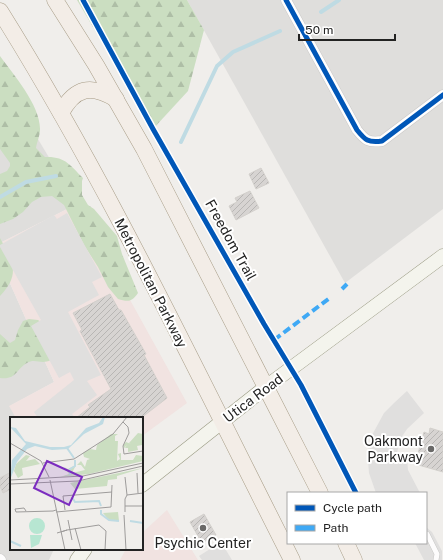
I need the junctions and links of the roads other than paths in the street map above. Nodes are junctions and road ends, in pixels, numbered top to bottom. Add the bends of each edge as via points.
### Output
1 (55, 0) edge
2 (286, 0) edge
3 (0, 11) edge
4 (443, 96) edge
5 (116, 99) junction
6 (61, 113) junction
7 (443, 256) edge
8 (266, 388) junction
9 (222, 422) junction
10 (143, 484) edge
11 (319, 492) edge
12 (427, 536) edge
13 (346, 544) edge
14 (83, 550) edge
15 (78, 560) edge
16 (292, 560) edge
17 (354, 560) edge
18 (436, 560) edge

1 - 5 main road
2 - 4 street via 357,130 364,138 372,142 382,141
3 - 6 main road, Metropolitan Parkway
5 - 6 main road via 103,91 86,90 71,98
5 - 8 main road via 164,187
6 - 9 main road, Metropolitan Parkway via 114,210
7 - 8 main road, Utica Road
8 - 9 main road, Utica Road
8 - 11 main road
9 - 10 main road, Utica Road
9 - 16 main road, Metropolitan Parkway
12 - 18 lane via 437,554
13 - 17 main road
14 - 15 main road

